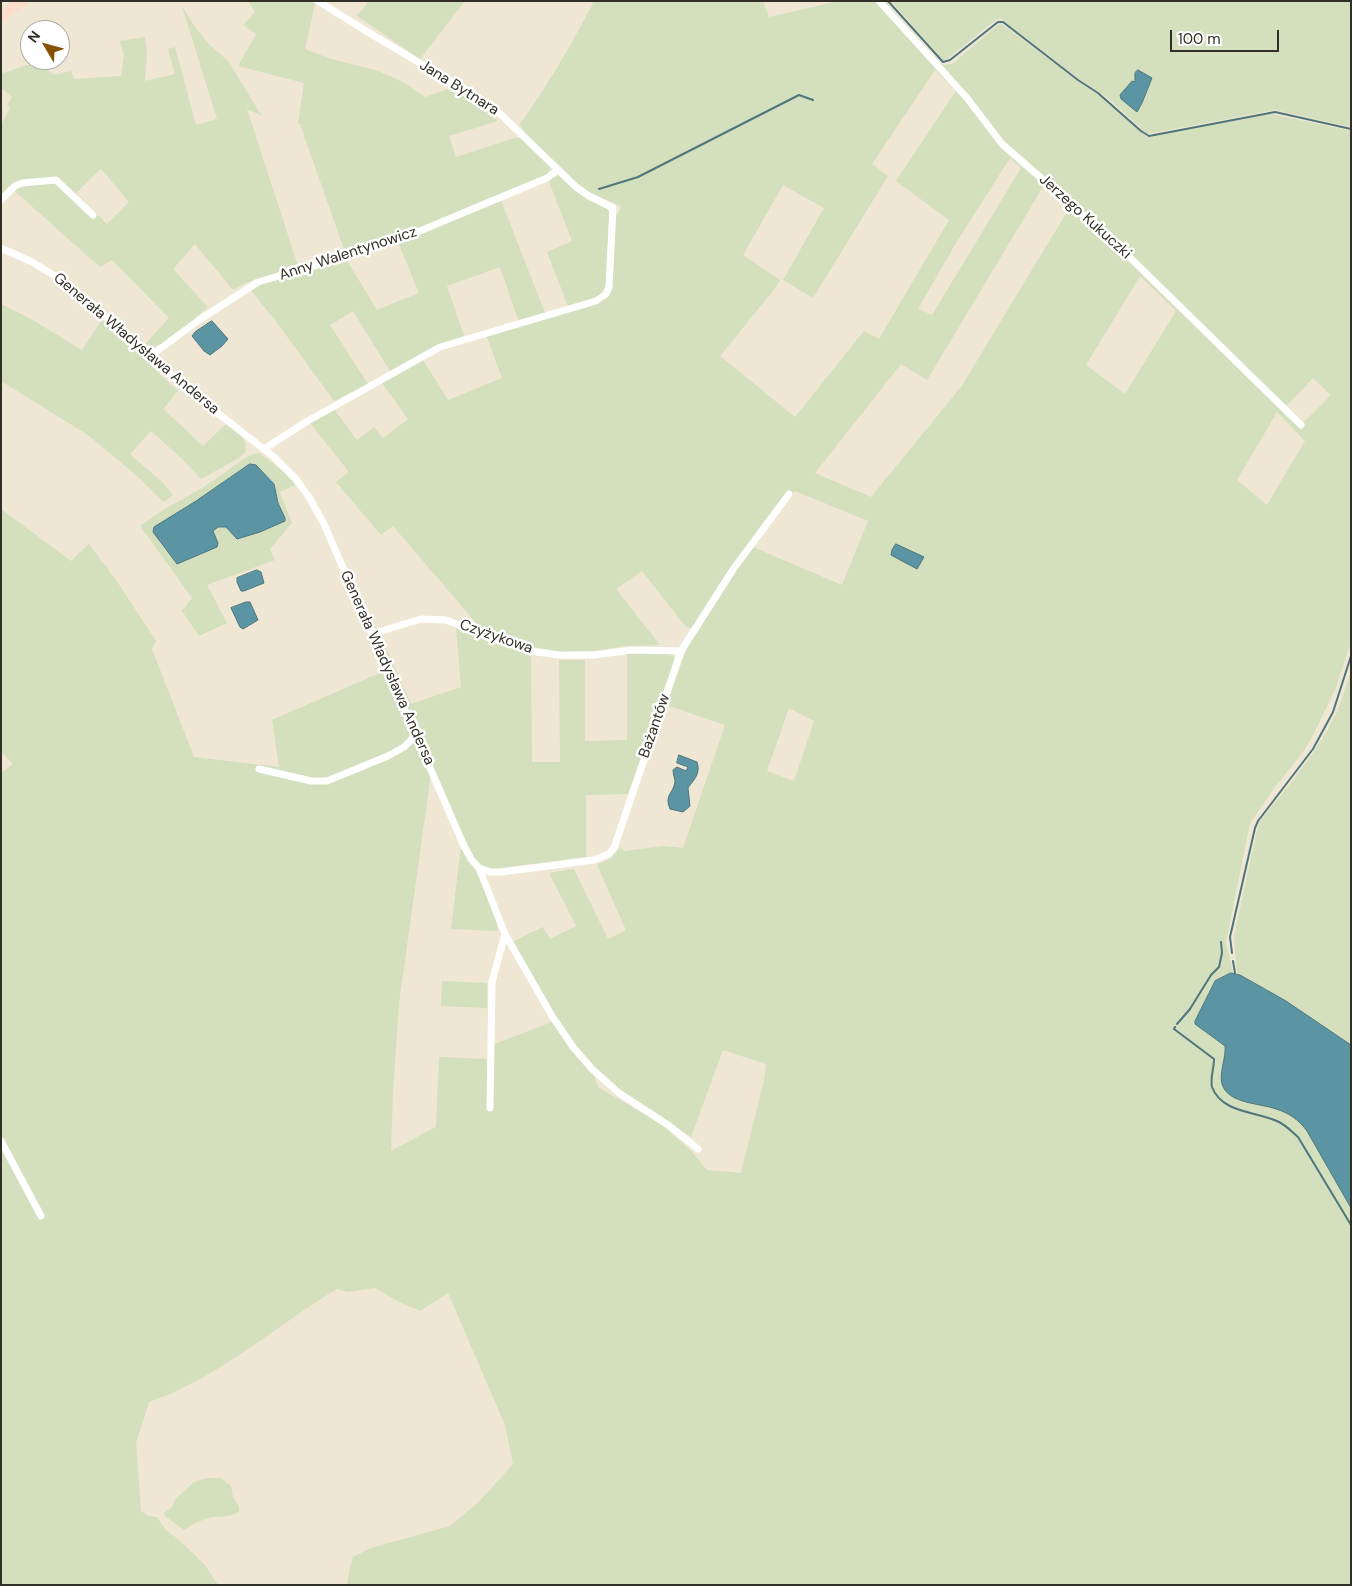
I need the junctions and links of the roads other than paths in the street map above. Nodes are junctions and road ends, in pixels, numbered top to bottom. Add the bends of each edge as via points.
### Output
1 (23, 1) edge
2 (318, 1) edge
3 (879, 1) edge
4 (1, 16) edge
5 (558, 170) junction
6 (1, 200) edge
7 (93, 215) dead end
8 (1, 248) edge
9 (149, 356) junction
10 (1300, 425) dead end
11 (264, 449) junction
12 (789, 494) dead end
13 (372, 634) junction
14 (681, 651) junction
15 (416, 735) junction
16 (259, 769) dead end
17 (479, 868) junction
18 (505, 934) junction
19 (490, 1108) dead end
20 (1, 1141) edge
21 (698, 1149) dead end
22 (40, 1216) dead end

1 - 4 main road
2 - 5 street, Jana Bytnara via 492,106
3 - 10 street, Jerzego Kukuczki via 967,98 1002,144 1112,240
5 - 9 street, Anny Walentynowicz via 547,178 415,233 258,282
5 - 11 street, Jana Bytnara via 582,192 612,208 609,287 603,297 440,347
6 - 7 street via 22,183 56,180
8 - 9 street, Generała Władysława Andersa via 55,276
9 - 11 street, Generała Władysława Andersa
11 - 13 street, Generała Władysława Andersa via 290,472 315,506
12 - 14 street, Bażantów via 734,568
13 - 14 street, Czyżykowa via 421,620 446,620 500,641 544,653 594,655 632,650
13 - 15 street, Generała Władysława Andersa
14 - 17 street, Bażantów via 618,840 609,854 594,860 502,872
15 - 16 street via 388,756 327,781 311,781
15 - 17 street, Generała Władysława Andersa via 464,846
17 - 18 street, Generała Władysława Andersa
18 - 19 street via 492,982
18 - 21 street, Generała Władysława Andersa via 557,1024 581,1056 619,1093
20 - 22 street

